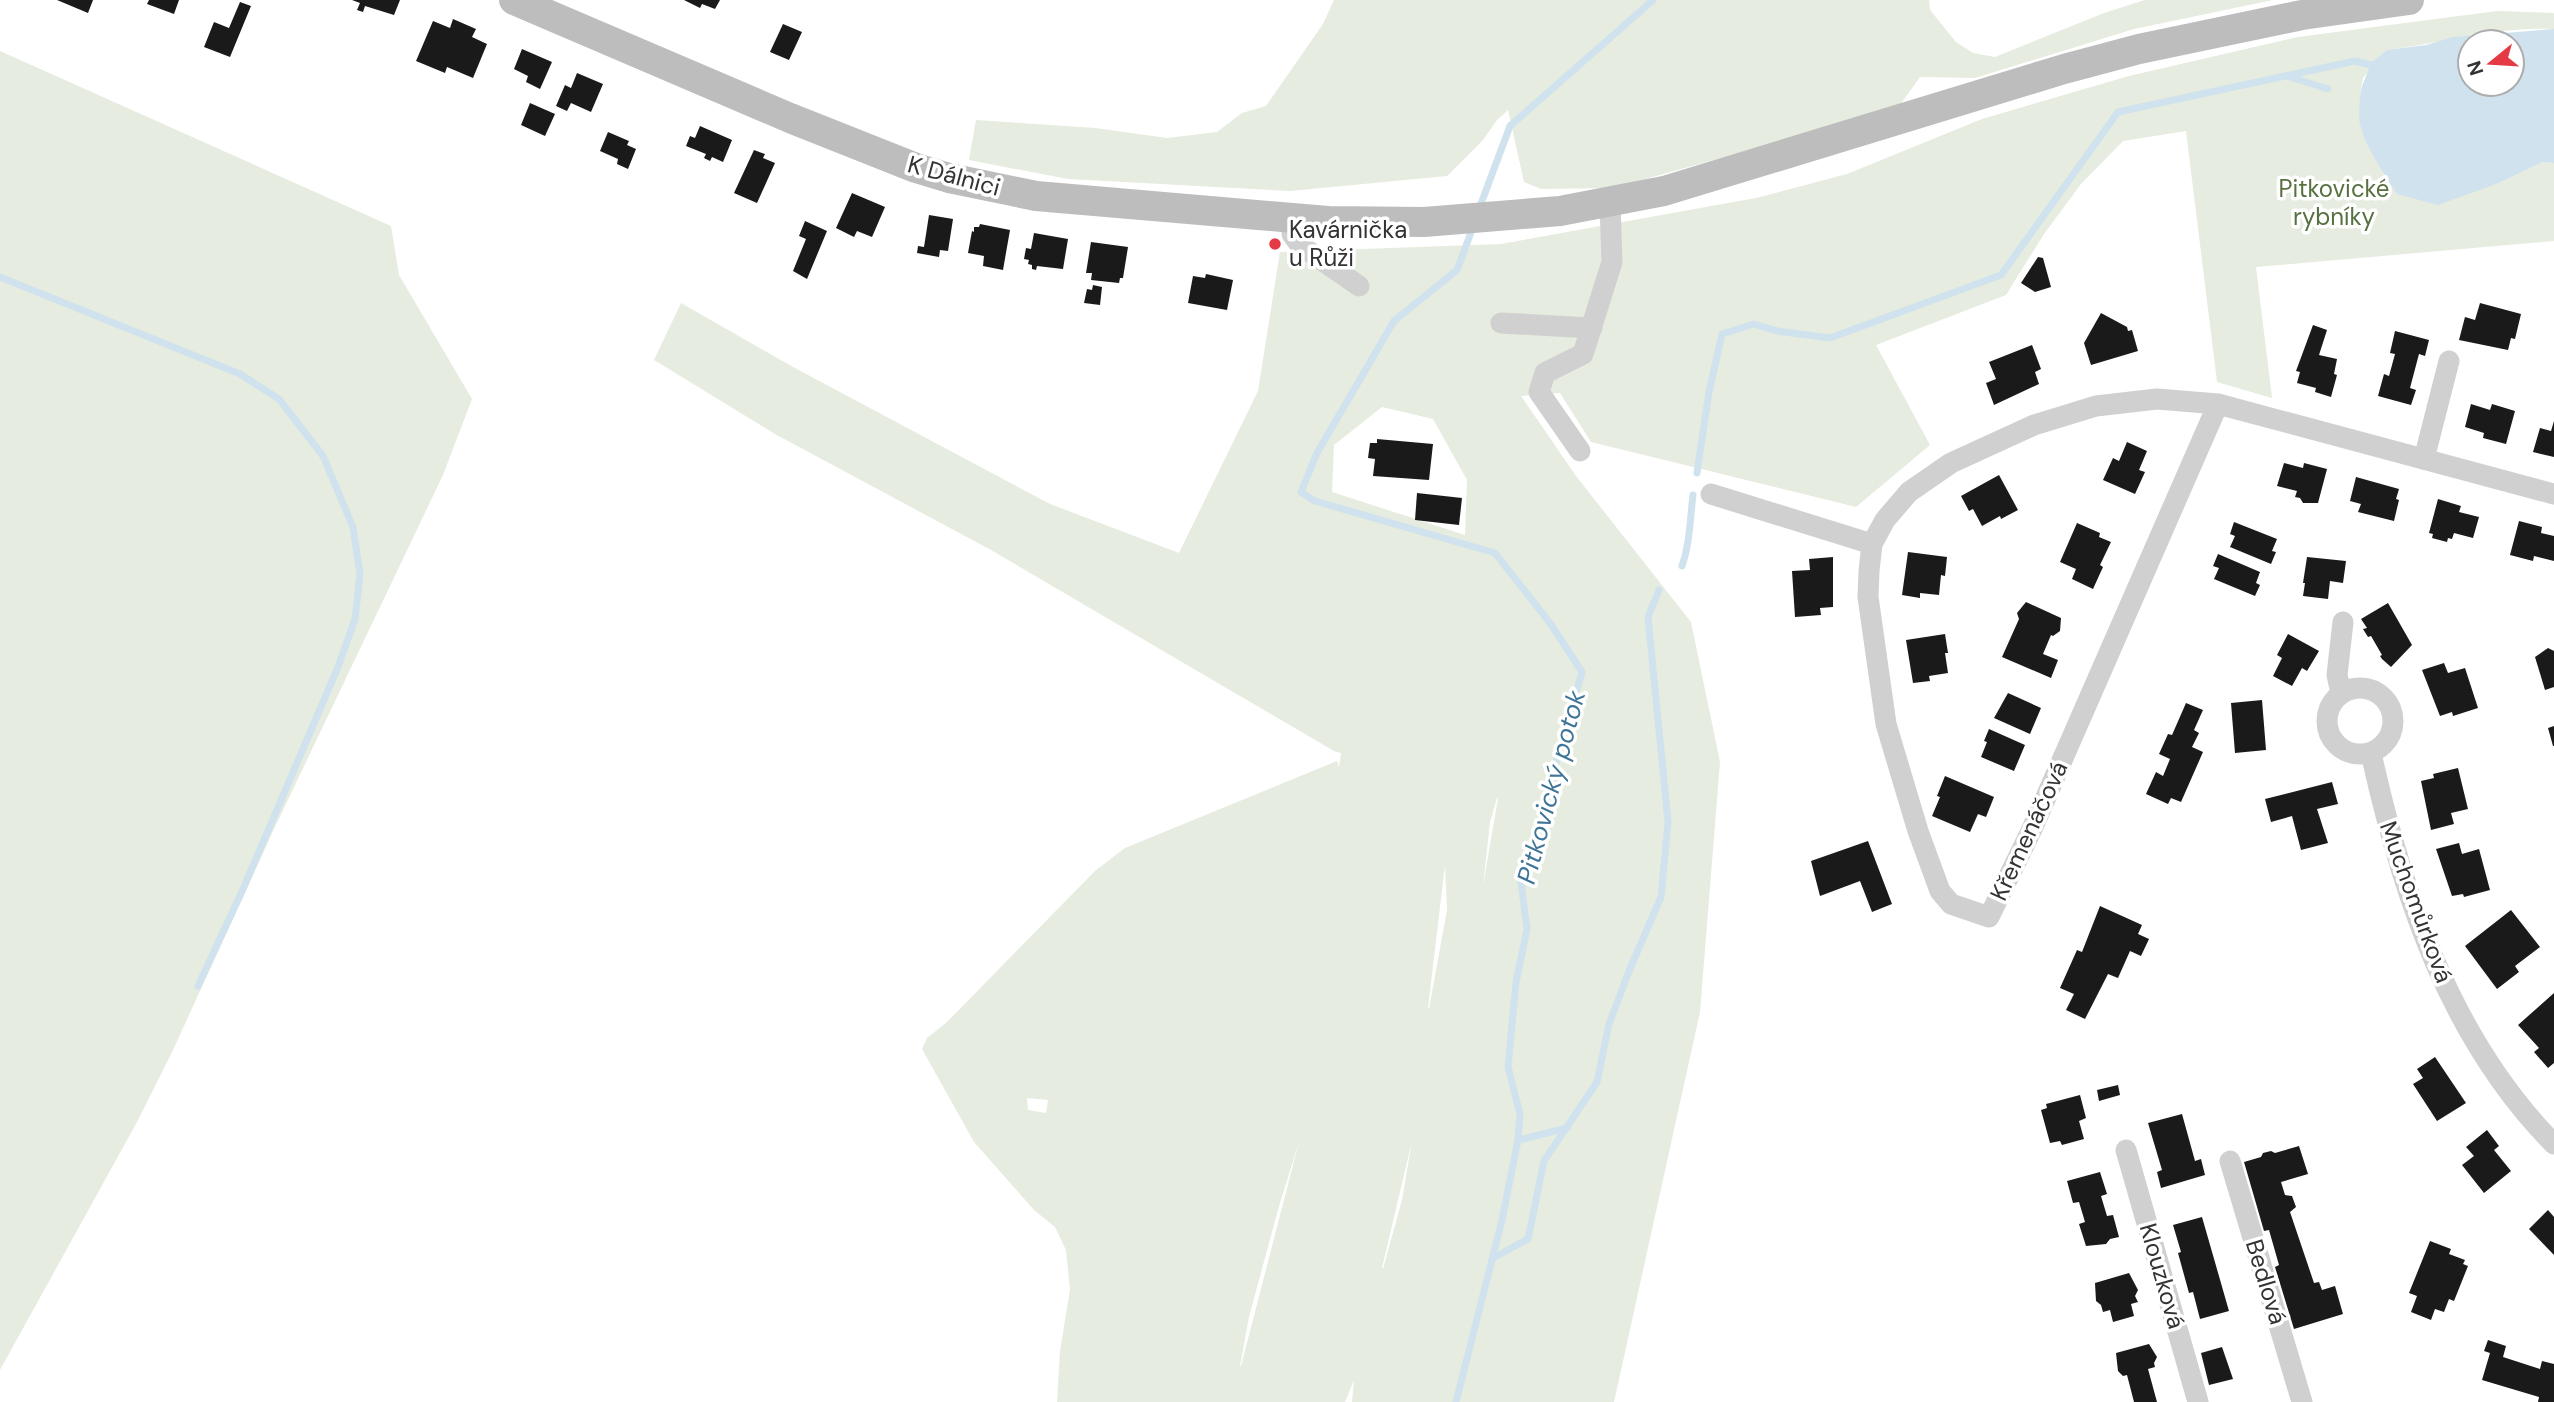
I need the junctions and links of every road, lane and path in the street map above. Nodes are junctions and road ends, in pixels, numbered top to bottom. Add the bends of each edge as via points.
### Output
1 (514, 0) edge
2 (2409, 0) edge
3 (1610, 203) junction
4 (1293, 218) junction
5 (1359, 286) dead end
6 (1501, 323) dead end
7 (1592, 328) junction
8 (2449, 361) dead end
9 (2218, 404) junction
10 (1580, 451) dead end
11 (2424, 459) junction
12 (1711, 494) dead end
13 (2554, 494) edge
14 (1872, 544) junction
15 (2343, 622) dead end
16 (2341, 693) junction
17 (2371, 753) junction
18 (2554, 1144) edge
19 (2126, 1150) dead end
20 (2230, 1161) dead end
21 (2198, 1402) edge
22 (2302, 1402) edge

1 - 4 street, K Dálnici via 790,118 949,178 1036,197
2 - 3 street, K Dálnici via 2302,15 2064,69 1734,172
3 - 4 street, K Dálnici via 1509,217 1424,222
3 - 7 street via 1612,262
4 - 5 street via 1292,234 1300,245
6 - 7 street
7 - 10 street via 1583,354 1545,373 1539,392
8 - 11 street
9 - 11 street, Křemenáčová
9 - 14 street, Křemenáčová via 2157,399 2096,405 2034,425 1951,463 1909,492
9 - 14 street, Křemenáčová via 1989,917 1951,904 1940,891 1918,831 1885,724 1868,597
11 - 13 street, Křemenáčová
12 - 14 street
15 - 16 street via 2337,676
16 - 17 street via 2330,705 2326,720 2330,736 2340,748 2355,754
16 - 17 street via 2356,687 2373,689 2386,699 2393,713 2393,730 2385,744
17 - 18 street, Muchomůrková via 2399,865 2448,991 2492,1069
19 - 21 street, Klouzková
20 - 22 street, Bedlová

